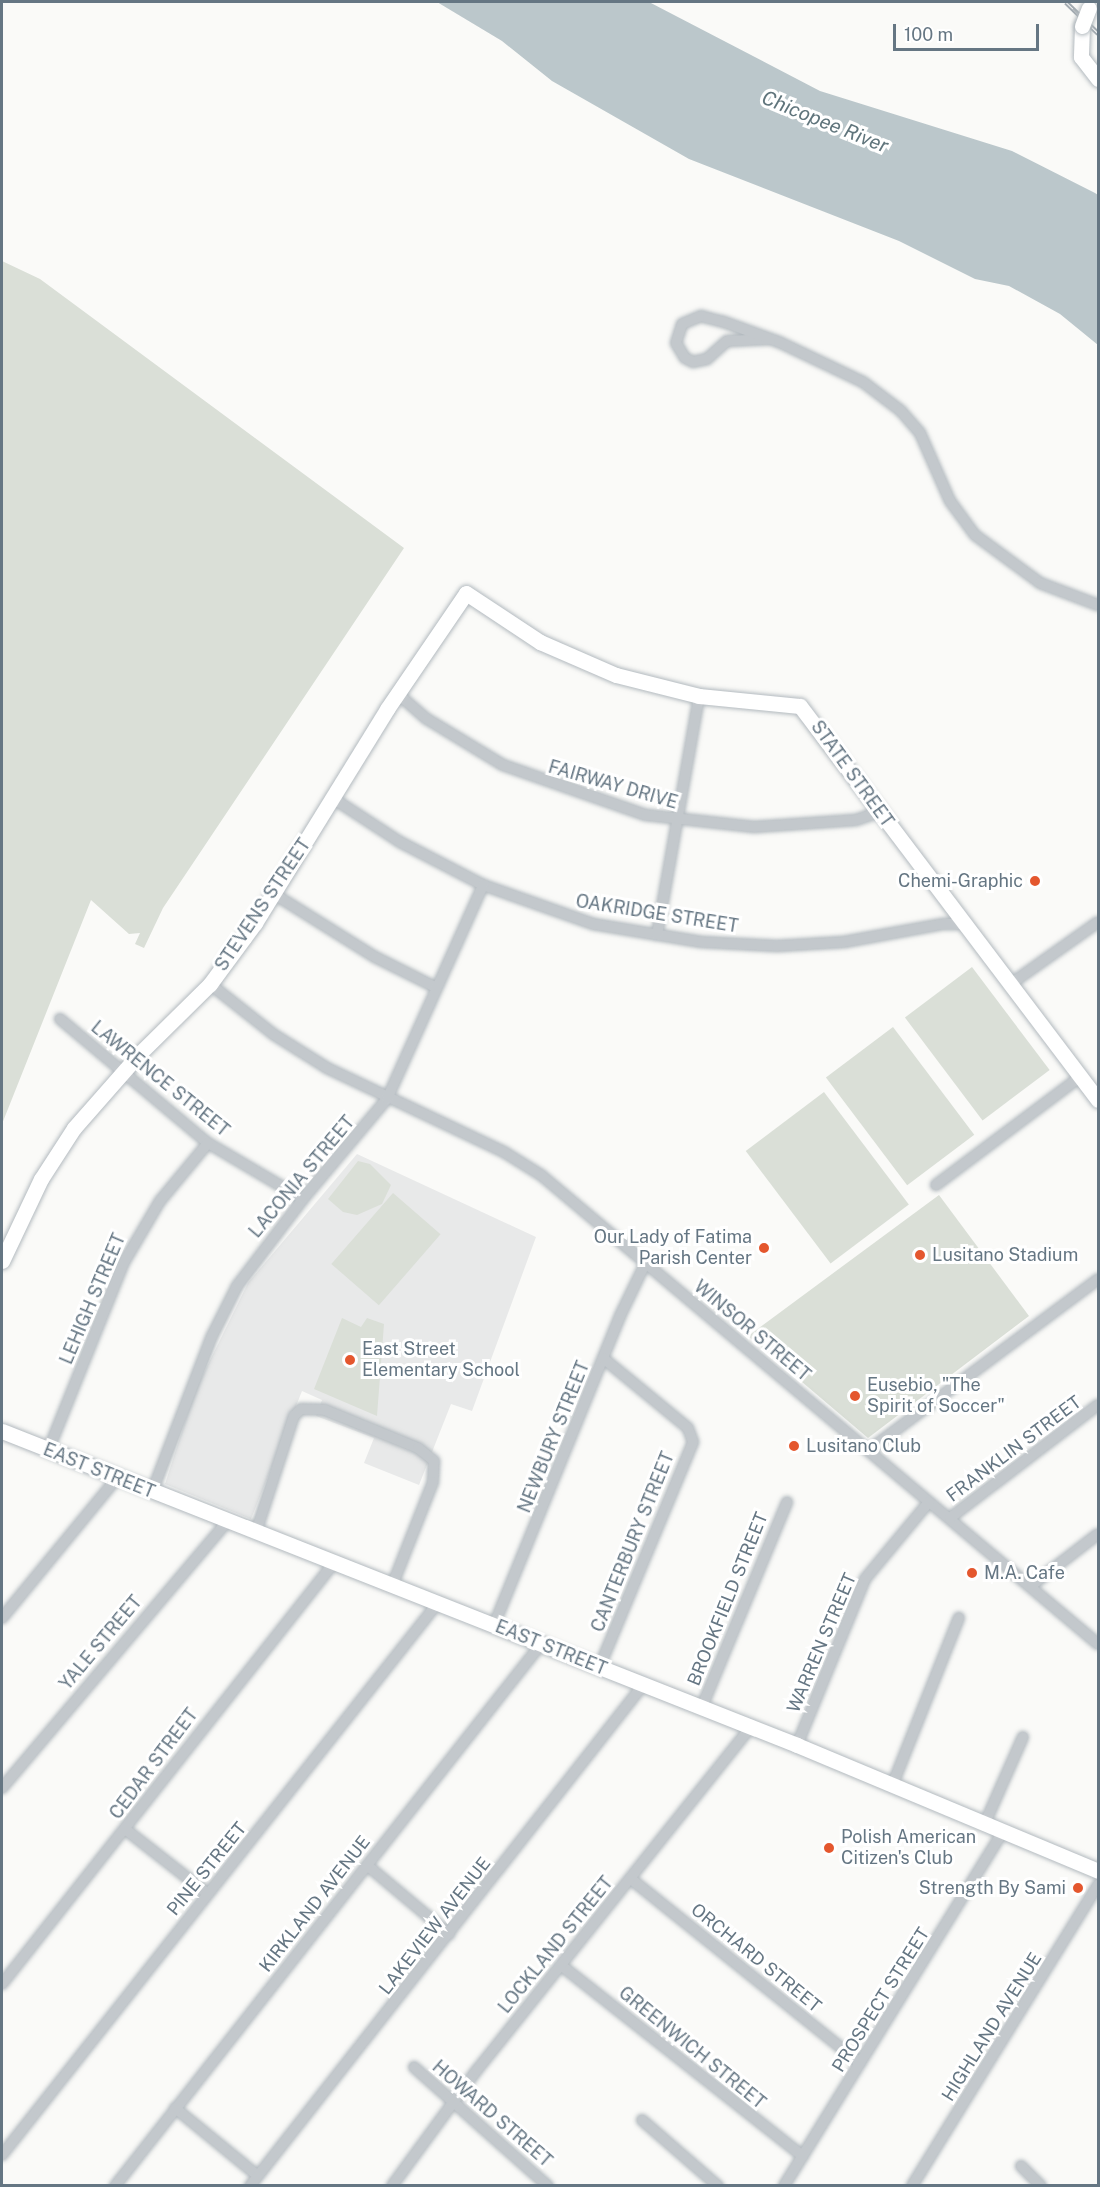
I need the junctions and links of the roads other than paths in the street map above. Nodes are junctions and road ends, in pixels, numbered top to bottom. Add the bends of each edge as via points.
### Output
1 (1091, 5) edge
2 (1098, 79) edge
3 (770, 339) junction
4 (466, 593) joint
5 (1098, 605) edge
6 (398, 694) junction
7 (699, 696) junction
8 (333, 799) junction
9 (879, 812) junction
10 (677, 821) junction
11 (483, 885) junction
12 (274, 894) junction
13 (1098, 922) edge
14 (966, 924) junction
15 (657, 935) junction
16 (1012, 983) junction
17 (210, 984) junction
18 (437, 988) junction
19 (60, 1019) dead end
20 (122, 1073) junction
21 (1080, 1077) junction
22 (387, 1099) junction
23 (1098, 1100) edge
24 (208, 1143) junction
25 (936, 1185) dead end
26 (303, 1198) junction
27 (2, 1261) edge
28 (646, 1262) junction
29 (1098, 1279) edge
30 (603, 1358) junction
31 (1098, 1405) edge
32 (4, 1436) edge
33 (868, 1450) junction
34 (48, 1451) junction
35 (117, 1478) junction
36 (152, 1492) junction
37 (787, 1502) dead end
38 (929, 1502) junction
39 (950, 1518) junction
40 (228, 1521) junction
41 (256, 1532) junction
42 (1098, 1534) edge
43 (333, 1564) junction
44 (1032, 1585) junction
45 (392, 1586) junction
46 (437, 1604) junction
47 (2, 1618) edge
48 (959, 1618) dead end
49 (494, 1625) junction
50 (541, 1644) junction
51 (1098, 1644) edge
52 (599, 1668) junction
53 (643, 1685) junction
54 (700, 1709) junction
55 (750, 1728) junction
56 (1023, 1737) dead end
57 (797, 1745) junction
58 (892, 1786) junction
59 (2, 1788) edge
60 (985, 1822) junction
61 (125, 1829) junction
62 (1004, 1830) junction
63 (368, 1866) junction
64 (1098, 1871) edge
65 (631, 1879) junction
66 (1098, 1885) edge
67 (208, 1894) junction
68 (449, 1934) junction
69 (562, 1966) junction
70 (2, 1984) edge
71 (861, 2063) junction
72 (414, 2067) dead end
73 (453, 2103) junction
74 (175, 2108) junction
75 (642, 2120) dead end
76 (2, 2155) edge
77 (803, 2156) junction
78 (1021, 2166) dead end
79 (258, 2176) junction
80 (115, 2186) edge
81 (250, 2186) edge
82 (392, 2186) edge
83 (548, 2186) edge
84 (718, 2186) edge
85 (784, 2186) edge
86 (912, 2186) edge
87 (1041, 2186) edge

1 - 2 street, bridge via 1082,26 1081,57
3 - 3 street via 700,316 682,324 675,344 693,363 707,359 727,341
3 - 5 street via 838,369 879,393 920,433 950,501 975,535 1040,583
4 - 6 street, STEVENS STREET
4 - 7 street, STATE STREET via 568,657 616,675
6 - 8 street, STEVENS STREET
6 - 10 street, FAIRWAY DRIVE via 427,719 503,765 585,796
7 - 9 street, STATE STREET via 800,706
7 - 10 street
8 - 11 street, OAKRIDGE STREET via 400,842
8 - 12 street, STEVENS STREET
9 - 10 street, FAIRWAY DRIVE via 856,820 777,827
9 - 14 street, STATE STREET
10 - 15 street
11 - 15 street, OAKRIDGE STREET via 593,924
11 - 18 street, LACONIA STREET
12 - 17 street, STEVENS STREET
12 - 18 street via 375,957
13 - 16 street
14 - 15 street, OAKRIDGE STREET via 943,924 844,942 777,946
14 - 16 street, STATE STREET
16 - 21 street, STATE STREET
17 - 20 street, STEVENS STREET
17 - 22 street, WINSOR STREET via 273,1034
18 - 22 street, LACONIA STREET
19 - 20 street, LAWRENCE STREET
20 - 24 street, LAWRENCE STREET
20 - 27 street, STEVENS STREET via 56,1155
21 - 23 street, STATE STREET
21 - 25 street
22 - 26 street, LACONIA STREET
22 - 28 street, WINSOR STREET via 523,1163
24 - 26 street, LAWRENCE STREET
24 - 34 street, LEHIGH STREET via 159,1201 132,1246 105,1303
26 - 36 street, LACONIA STREET via 237,1286 201,1362
28 - 30 street, NEWBURY STREET
28 - 33 street, WINSOR STREET
29 - 33 street
30 - 49 street, NEWBURY STREET
30 - 52 street, CANTERBURY STREET via 688,1428 693,1442
31 - 39 street, FRANKLIN STREET
32 - 34 street, EAST STREET
33 - 38 street, WINSOR STREET
34 - 35 street, EAST STREET
35 - 36 street, EAST STREET
35 - 47 street
36 - 40 street, EAST STREET
37 - 54 street, BROOKFIELD STREET
38 - 39 street, WINSOR STREET
38 - 57 street, WARREN STREET via 865,1579
39 - 44 street, WINSOR STREET
40 - 41 street, EAST STREET
40 - 59 street, YALE STREET
41 - 43 street, EAST STREET
41 - 45 street via 294,1416 301,1409 325,1410 418,1448 434,1461 433,1482
42 - 44 street
43 - 45 street, EAST STREET
43 - 61 street, CEDAR STREET
44 - 51 street, WINSOR STREET
45 - 46 street, EAST STREET
46 - 49 street, EAST STREET
46 - 67 street, PINE STREET
48 - 58 street
49 - 50 street, EAST STREET
50 - 52 street, EAST STREET
50 - 63 street, KIRKLAND AVENUE
52 - 53 street, EAST STREET
53 - 54 street, EAST STREET
53 - 68 street, LAKEVIEW AVENUE
54 - 55 street, EAST STREET
55 - 57 street, EAST STREET
55 - 65 street, LOCKLAND STREET
56 - 60 street
57 - 58 street, EAST STREET
58 - 60 street, EAST STREET
60 - 62 street, EAST STREET
61 - 67 street
61 - 70 street, CEDAR STREET
62 - 64 street, EAST STREET
62 - 71 street, PROSPECT STREET
63 - 68 street
63 - 74 street, KIRKLAND AVENUE
65 - 69 street, LOCKLAND STREET
65 - 71 street, ORCHARD STREET
66 - 86 street, HIGHLAND AVENUE
67 - 76 street, PINE STREET
68 - 79 street, LAKEVIEW AVENUE
69 - 73 street, LOCKLAND STREET
69 - 77 street, GREENWICH STREET
71 - 77 street, PROSPECT STREET
72 - 73 street, HOWARD STREET
73 - 82 street, LOCKLAND STREET
73 - 83 street, HOWARD STREET
74 - 79 street
74 - 80 street, KIRKLAND AVENUE
75 - 84 street
77 - 85 street, PROSPECT STREET
78 - 87 street
79 - 81 street, LAKEVIEW AVENUE

